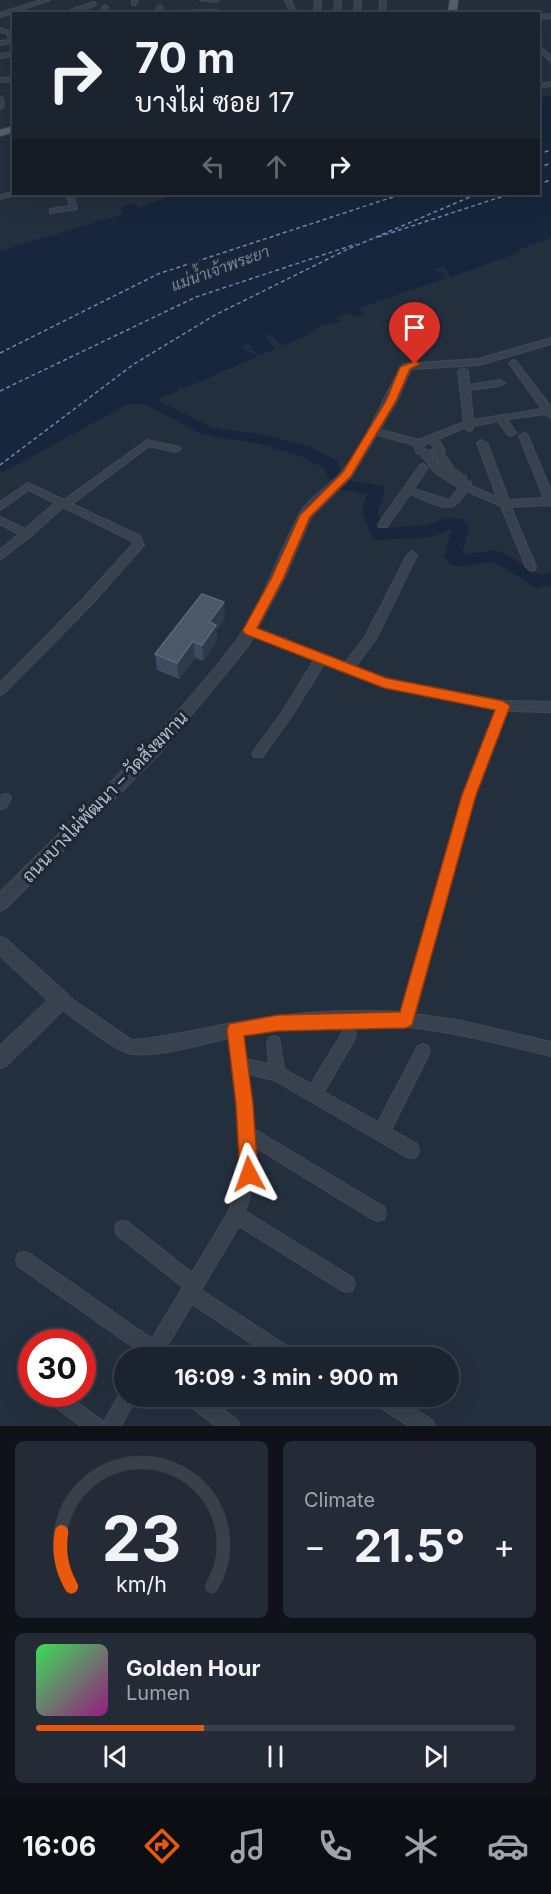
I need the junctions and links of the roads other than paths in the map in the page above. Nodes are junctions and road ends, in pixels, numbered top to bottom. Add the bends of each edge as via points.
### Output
1 (47, 0) edge
2 (203, 0) edge
3 (216, 0) edge
4 (94, 4) dead end
5 (28, 6) junction
6 (40, 10) dead end
7 (72, 12) edge
8 (0, 15) edge
9 (0, 30) edge
10 (12, 41) edge
11 (540, 48) edge
12 (551, 60) edge
13 (70, 195) edge
14 (53, 211) dead end
15 (551, 341) edge
16 (513, 363) dead end
17 (463, 371) dead end
18 (500, 382) dead end
19 (465, 388) junction
20 (550, 412) edge
21 (501, 418) junction
22 (471, 424) junction
23 (374, 431) junction
24 (511, 433) dead end
25 (524, 436) dead end
26 (482, 443) dead end
27 (431, 445) junction
28 (176, 449) dead end
29 (423, 467) dead end
30 (466, 485) junction
31 (408, 490) junction
32 (551, 501) edge
33 (64, 503) junction
34 (505, 504) junction
35 (0, 507) edge
36 (0, 520) edge
37 (383, 525) dead end
38 (27, 534) junction
39 (412, 555) dead end
40 (0, 556) edge
41 (531, 567) dead end
42 (249, 630) junction
43 (320, 660) junction
44 (346, 669) junction
45 (0, 690) edge
46 (503, 706) junction
47 (551, 707) edge
48 (258, 754) dead end
49 (0, 903) edge
50 (0, 945) edge
51 (61, 1000) junction
52 (406, 1020) junction
53 (235, 1030) junction
54 (349, 1035) dead end
55 (274, 1042) dead end
56 (551, 1049) edge
57 (423, 1051) dead end
58 (0, 1059) edge
59 (239, 1065) junction
60 (277, 1073) junction
61 (314, 1094) junction
62 (246, 1132) junction
63 (381, 1133) junction
64 (411, 1150) dead end
65 (378, 1214) dead end
66 (236, 1215) junction
67 (123, 1229) dead end
68 (24, 1260) dead end
69 (347, 1284) dead end
70 (191, 1288) junction
71 (142, 1347) edge
72 (156, 1347) edge
73 (274, 1347) edge
74 (69, 1407) edge
75 (122, 1407) edge
76 (205, 1407) edge
77 (395, 1407) edge
78 (96, 1426) edge
79 (111, 1426) edge
80 (231, 1426) edge
81 (426, 1426) edge

1 - 5 street
2 - 3 street
4 - 7 street
5 - 6 street
5 - 8 street
9 - 10 street via 8,32
11 - 12 street
13 - 14 street via 74,207
15 - 23 street, ถนนบางไผ่พัฒนา – วัดสังฆทาน via 479,362 407,366
16 - 20 street
17 - 19 street
18 - 19 street
19 - 22 street
20 - 21 street
21 - 22 street
21 - 24 street
22 - 27 street
23 - 27 street
23 - 42 street, ถนนบางไผ่พัฒนา – วัดสังฆทาน via 347,474 305,515
25 - 32 street
26 - 34 street
27 - 30 street
27 - 30 street via 418,449 445,477
28 - 33 street via 147,442
29 - 31 street
30 - 31 street via 449,504
30 - 34 street
31 - 37 street
32 - 34 street
33 - 35 street via 28,486
33 - 38 street
33 - 45 street via 136,539 138,548
34 - 41 street
36 - 38 street
38 - 40 street
39 - 44 street via 370,639
42 - 43 street
42 - 49 street, ถนนบางไผ่พัฒนา – วัดสังฆทาน via 155,749
43 - 44 street
43 - 48 street
44 - 46 street via 399,687
46 - 47 street
46 - 52 street via 469,795
50 - 51 street
51 - 53 street via 132,1047 177,1043
51 - 58 street
52 - 53 street via 278,1023
52 - 56 street
53 - 59 street
54 - 61 street
55 - 60 street
57 - 63 street
59 - 60 street
59 - 62 street
60 - 61 street
61 - 63 street
62 - 65 street
62 - 66 street via 249,1174
63 - 64 street
66 - 69 street
66 - 70 street
67 - 70 street
68 - 71 street
70 - 72 street
70 - 73 street
74 - 78 street
75 - 79 street
76 - 80 street
77 - 81 street

